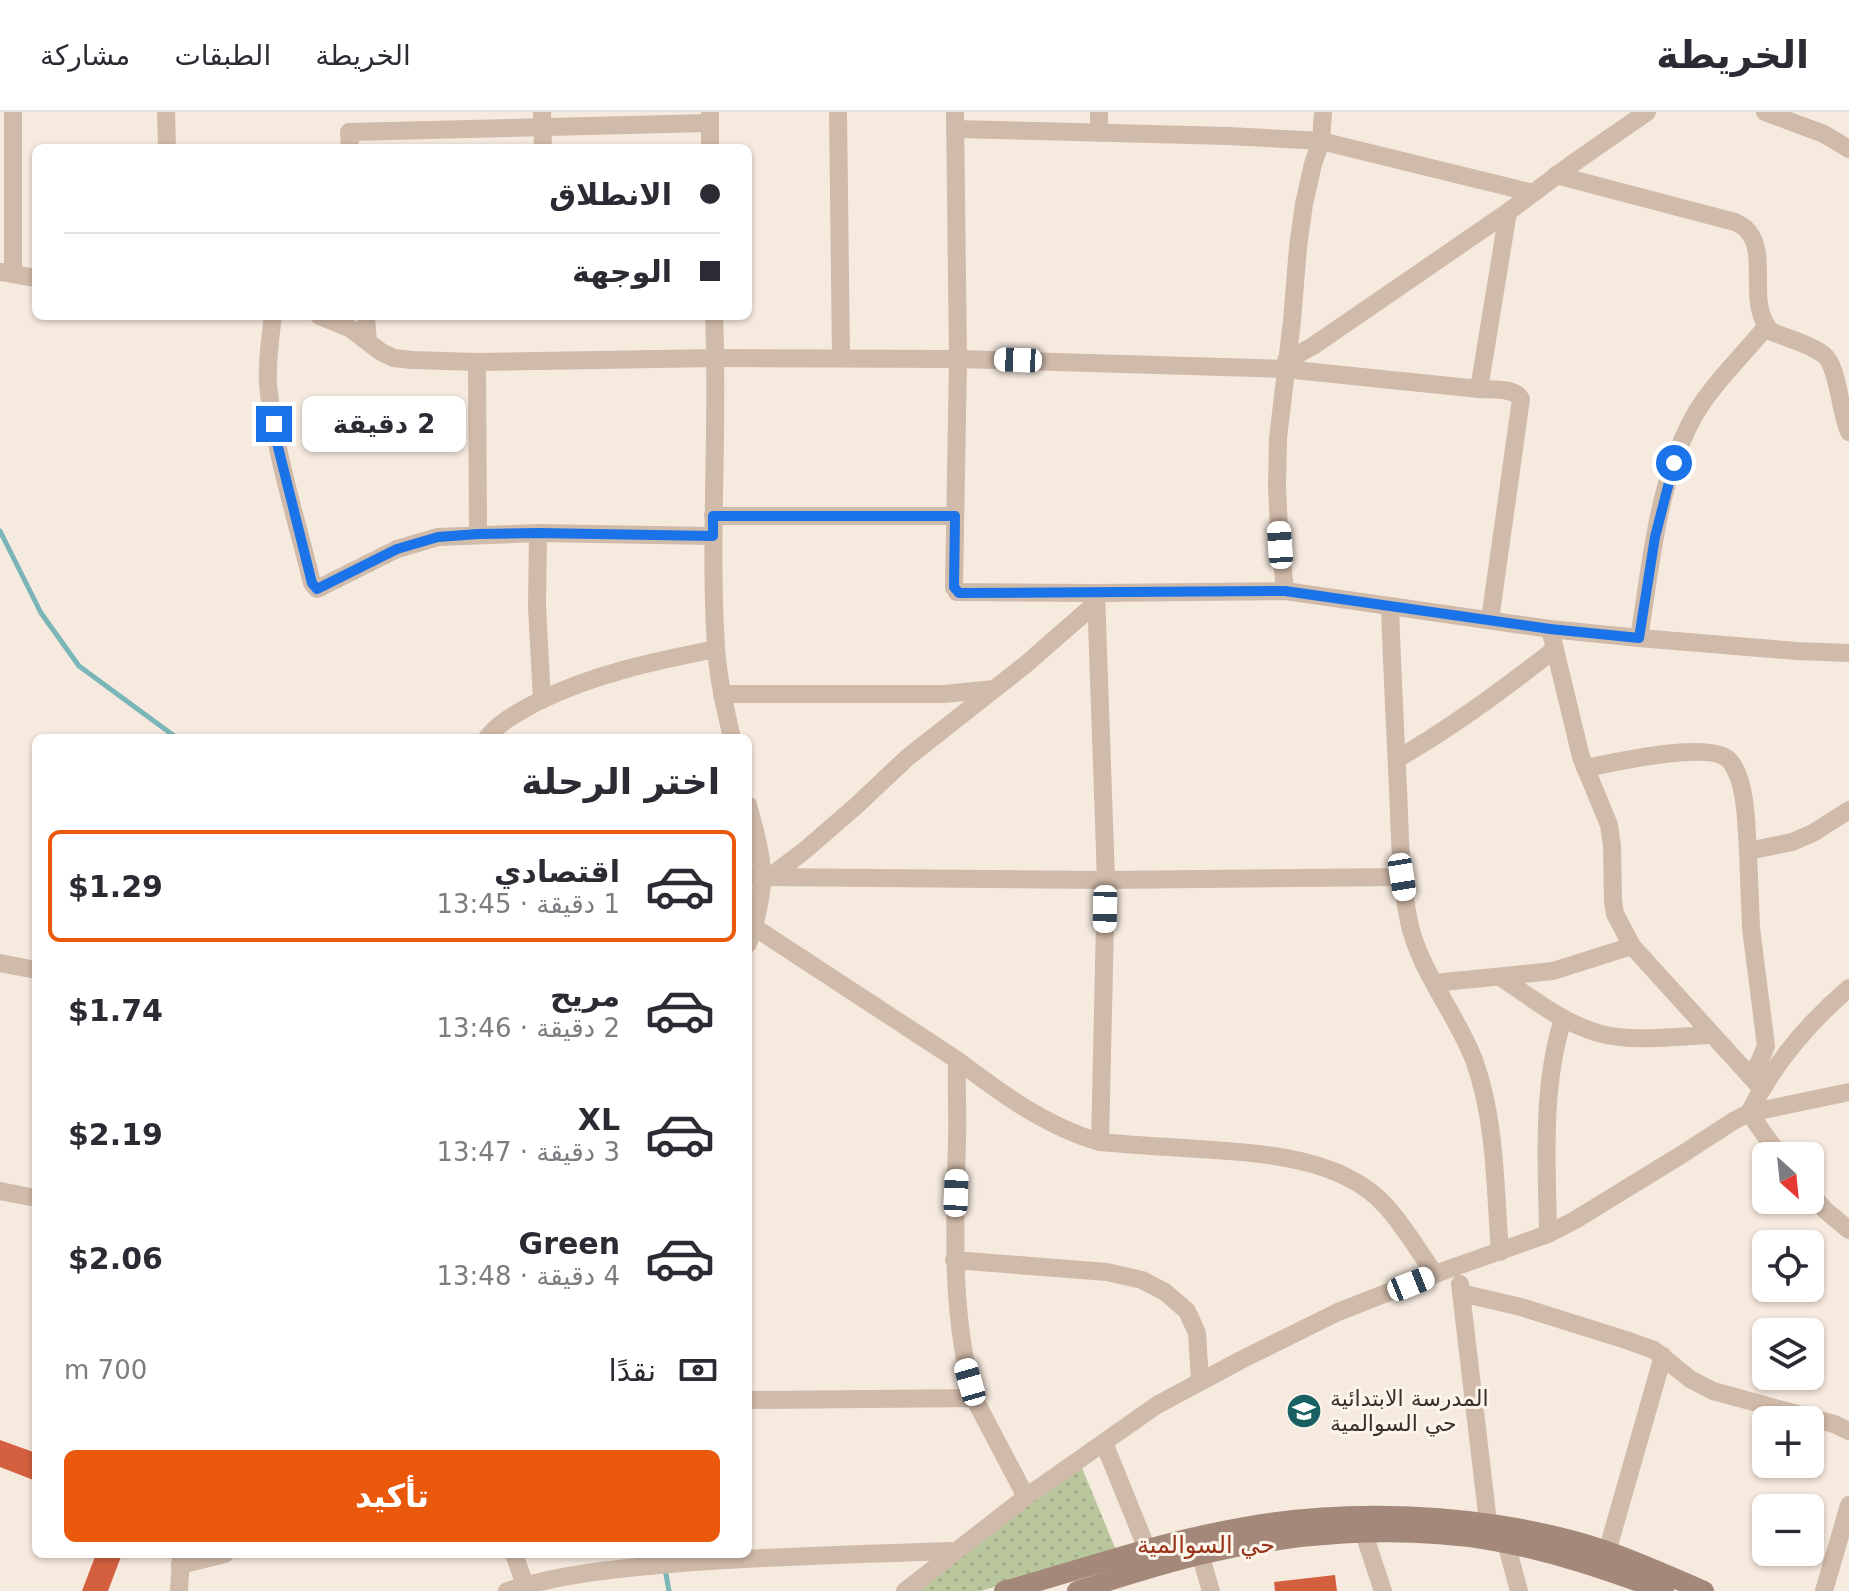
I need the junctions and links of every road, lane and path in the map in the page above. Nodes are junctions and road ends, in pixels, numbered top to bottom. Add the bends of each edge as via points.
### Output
1 (13, 112) edge
2 (166, 112) edge
3 (348, 112) edge
4 (838, 112) edge
5 (1099, 112) edge
6 (1323, 112) edge
7 (1647, 112) edge
8 (1765, 112) edge
9 (710, 118) edge
10 (542, 120) edge
11 (955, 120) edge
12 (1099, 133) junction
13 (349, 140) edge
14 (1321, 141) junction
15 (167, 144) edge
16 (543, 144) edge
17 (710, 144) edge
18 (1849, 149) edge
19 (1556, 175) junction
20 (1533, 193) junction
21 (1508, 212) junction
22 (6, 273) edge
23 (32, 277) edge
24 (273, 320) edge
25 (329, 320) edge
26 (366, 320) edge
27 (714, 320) edge
28 (1766, 327) junction
29 (368, 342) junction
30 (716, 358) junction
31 (841, 358) junction
32 (958, 359) junction
33 (477, 362) junction
34 (1286, 365) junction
35 (1479, 389) junction
36 (1849, 432) edge
37 (713, 516) junction
38 (955, 516) junction
39 (538, 533) junction
40 (478, 534) junction
41 (713, 536) junction
42 (1285, 591) junction
43 (1096, 598) junction
44 (1390, 606) junction
45 (1490, 620) junction
46 (1550, 629) junction
47 (1639, 638) junction
48 (716, 649) junction
49 (1555, 649) junction
50 (1849, 653) edge
51 (994, 689) junction
52 (722, 694) junction
53 (542, 700) junction
54 (490, 734) edge
55 (731, 734) edge
56 (1397, 759) junction
57 (1585, 768) junction
58 (1849, 810) edge
59 (752, 820) edge
60 (1748, 851) junction
61 (760, 876) edge
62 (1402, 877) junction
63 (1106, 880) junction
64 (752, 920) edge
65 (752, 932) edge
66 (1632, 946) junction
67 (0, 963) edge
68 (32, 969) edge
69 (1500, 977) junction
70 (1434, 983) junction
71 (1849, 988) edge
72 (1563, 1019) junction
73 (1711, 1035) junction
74 (957, 1060) junction
75 (1755, 1082) junction
76 (1849, 1092) edge
77 (1749, 1113) junction
78 (1100, 1142) junction
79 (1770, 1142) edge
80 (0, 1191) edge
81 (32, 1197) edge
82 (1824, 1209) edge
83 (1849, 1230) edge
84 (1548, 1234) junction
85 (1500, 1252) junction
86 (954, 1260) junction
87 (1457, 1266) junction
88 (1435, 1274) junction
89 (1461, 1293) junction
90 (1663, 1356) junction
91 (1200, 1381) junction
92 (974, 1398) junction
93 (752, 1400) edge
94 (1849, 1431) edge
95 (1104, 1443) junction
96 (1026, 1497) junction
97 (1849, 1505) edge
98 (1364, 1534) junction
99 (1494, 1535) junction
100 (1197, 1546) junction
101 (1147, 1549) junction
102 (954, 1551) junction
103 (1607, 1552) junction
104 (752, 1556) edge
105 (515, 1558) edge
106 (724, 1558) edge
107 (180, 1560) edge
108 (1072, 1585) edge
109 (519, 1589) edge
110 (179, 1591) edge
111 (905, 1591) edge
112 (1004, 1591) edge
113 (1211, 1591) edge
114 (1383, 1591) edge
115 (1519, 1591) edge
116 (1664, 1591) edge
117 (1704, 1591) edge
118 (1824, 1591) edge

1 - 22 street
2 - 15 street
3 - 13 street
4 - 31 street
5 - 12 street
6 - 14 street
7 - 19 street
8 - 18 street
9 - 10 street
9 - 17 street
10 - 13 street
10 - 16 street
11 - 12 street
11 - 32 street
12 - 14 street
14 - 20 street
14 - 34 street via 1304,204
19 - 20 street
19 - 28 street via 1746,229 1756,250 1759,305
20 - 21 street
21 - 34 street
21 - 35 street
22 - 23 street
24 - 40 street via 268,369 273,417 315,588 417,542
25 - 29 street
26 - 29 street
27 - 30 street
28 - 36 street via 1829,359
28 - 47 street via 1695,415 1681,444 1655,537
29 - 33 street via 394,358
30 - 31 street
30 - 33 street
30 - 37 street
31 - 32 street
32 - 34 street
32 - 38 street
33 - 40 street
34 - 35 street
34 - 42 street via 1277,486
35 - 45 street via 1514,392 1521,405
37 - 38 street
37 - 41 street
38 - 43 street via 954,587 959,593
39 - 40 street
39 - 41 street
39 - 53 street
41 - 48 street
42 - 43 street
42 - 44 street
43 - 51 street
43 - 63 street
44 - 45 street
44 - 56 street
45 - 46 street
46 - 47 street
46 - 49 street
47 - 50 street
48 - 52 street
48 - 53 street via 638,665
49 - 56 street via 1492,699
49 - 57 street
51 - 52 street via 944,694
51 - 61 street via 908,757 804,851
52 - 55 street
53 - 54 street
56 - 62 street
57 - 60 street via 1697,750 1723,754 1739,780
57 - 66 street via 1609,825 1615,914
58 - 60 street via 1792,842
59 - 61 street
60 - 75 street via 1751,928 1766,1046
61 - 63 street
61 - 64 street
62 - 63 street
62 - 70 street via 1409,925
63 - 78 street
65 - 74 street
66 - 69 street via 1553,971
66 - 73 street
67 - 68 street
69 - 70 street
69 - 72 street
70 - 85 street via 1482,1084
71 - 75 street
72 - 73 street via 1615,1036
72 - 84 street via 1547,1103
73 - 75 street
74 - 78 street via 1048,1122
74 - 86 street
75 - 77 street
76 - 77 street
77 - 79 street
77 - 84 street
78 - 88 street via 1286,1157 1323,1167 1383,1203
80 - 81 street
82 - 83 street
84 - 85 street
85 - 87 street
86 - 91 street via 1107,1272 1142,1280 1187,1311 1197,1333
86 - 92 street via 957,1313
87 - 88 street
87 - 89 street
88 - 91 street via 1338,1312
89 - 90 street via 1521,1307
89 - 99 street
90 - 94 street via 1713,1391
90 - 103 street
91 - 95 street
92 - 93 street
92 - 96 street
95 - 96 street
95 - 101 street
96 - 102 street
97 - 118 street
98 - 99 main road
98 - 100 main road
98 - 114 street
99 - 100 main road via 1367,1515 1246,1526
99 - 103 main road via 1535,1531
99 - 115 street
99 - 116 main road
100 - 101 main road
100 - 108 main road
100 - 113 street
101 - 108 main road
102 - 104 street
102 - 111 street
103 - 117 main road
105 - 109 street
106 - 109 street via 585,1573
107 - 110 street
108 - 112 main road

